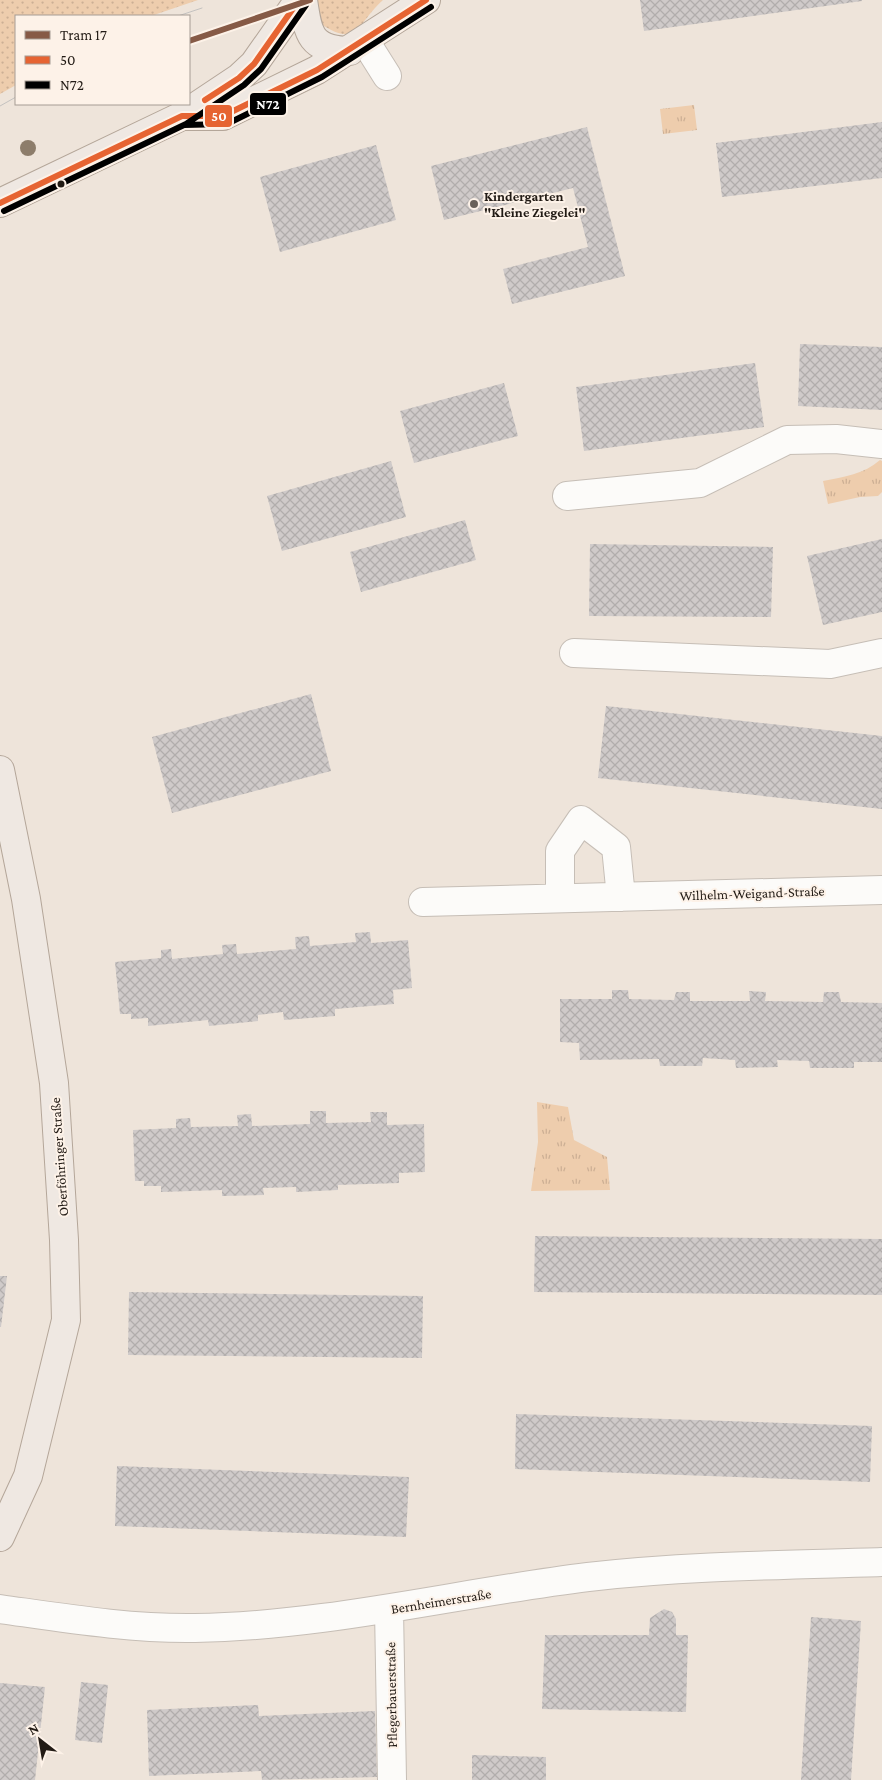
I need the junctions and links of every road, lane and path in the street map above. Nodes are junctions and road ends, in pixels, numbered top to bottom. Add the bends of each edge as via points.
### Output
1 (299, 0) edge
2 (303, 0) edge
3 (426, 0) edge
4 (357, 46) junction
5 (387, 76) dead end
6 (182, 116) junction
7 (0, 203) edge
8 (882, 444) edge
9 (568, 496) dead end
10 (574, 653) dead end
11 (882, 653) edge
12 (0, 770) edge
13 (882, 890) edge
14 (621, 897) junction
15 (560, 898) junction
16 (423, 902) dead end
17 (0, 1537) edge
18 (882, 1562) edge
19 (0, 1609) edge
20 (389, 1609) junction
21 (392, 1780) edge

1 - 6 main road via 254,64 239,78
2 - 4 main road via 306,25 321,46 331,51
3 - 4 main road
4 - 5 street
4 - 6 main road via 317,70 223,116
6 - 7 main road
8 - 9 street via 836,439 787,440 700,483
10 - 11 street via 830,664
12 - 17 main road, Oberföhringer Straße via 26,899 54,1083 66,1320 28,1476
13 - 14 street, Wilhelm-Weigand-Straße
14 - 15 street, Wilhelm-Weigand-Straße
14 - 15 street via 616,847 581,820 560,851
15 - 16 street, Wilhelm-Weigand-Straße
18 - 20 street, Bernheimerstraße via 681,1569 588,1577
19 - 20 street, Bernheimerstraße via 158,1627 195,1628 301,1621
20 - 21 street, Pflegerbauerstraße

